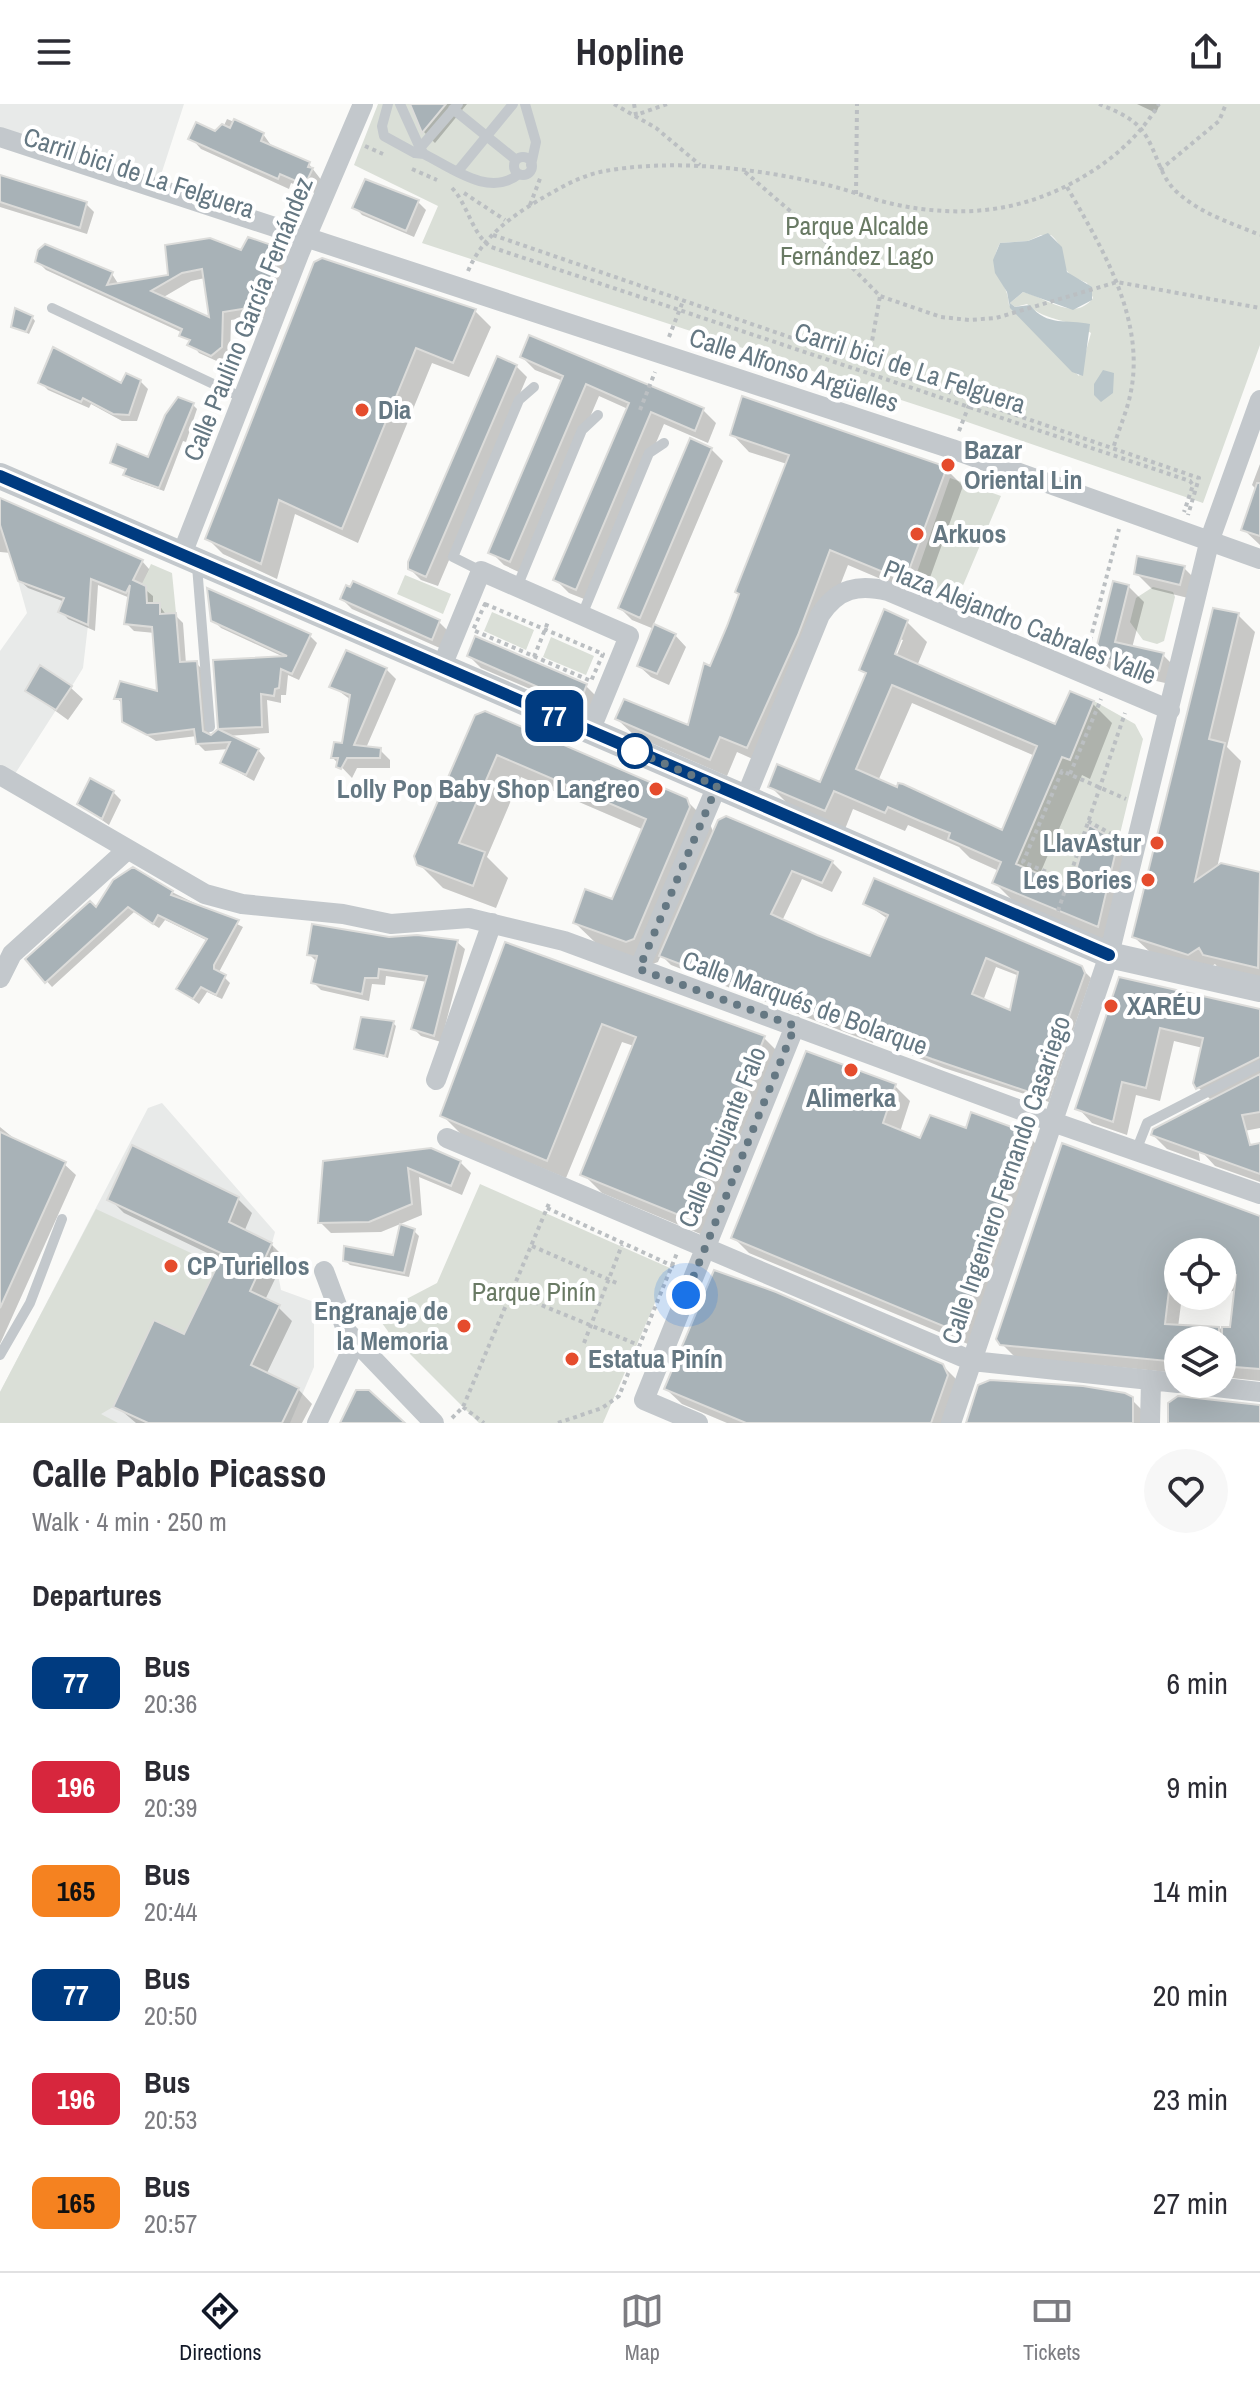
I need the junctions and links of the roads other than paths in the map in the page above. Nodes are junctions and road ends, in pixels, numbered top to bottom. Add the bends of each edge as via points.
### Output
1 (363, 104) edge
2 (388, 104) edge
3 (400, 104) edge
4 (513, 104) edge
5 (525, 104) edge
6 (455, 107) edge
7 (486, 136) junction
8 (0, 137) edge
9 (422, 151) junction
10 (516, 160) junction
11 (531, 165) junction
12 (458, 171) junction
13 (519, 174) junction
14 (308, 238) junction
15 (52, 308) dead end
16 (534, 387) dead end
17 (243, 398) junction
18 (1260, 400) edge
19 (598, 415) dead end
20 (664, 443) dead end
21 (0, 476) edge
22 (1210, 539) junction
23 (189, 557) junction
24 (1260, 559) edge
25 (481, 571) junction
26 (517, 587) junction
27 (582, 616) junction
28 (442, 666) junction
29 (1170, 710) junction
30 (210, 727) dead end
31 (590, 731) junction
32 (0, 775) edge
33 (717, 786) junction
34 (745, 799) junction
35 (127, 850) junction
36 (492, 923) junction
37 (1109, 955) junction
38 (639, 969) junction
39 (0, 978) edge
40 (1260, 989) edge
41 (795, 1026) junction
42 (1260, 1065) edge
43 (436, 1080) dead end
44 (1053, 1122) junction
45 (447, 1138) dead end
46 (1136, 1151) junction
47 (1260, 1194) edge
48 (62, 1219) dead end
49 (705, 1248) junction
50 (324, 1271) dead end
51 (356, 1341) junction
52 (0, 1355) edge
53 (972, 1361) junction
54 (1151, 1380) junction
55 (1164, 1381) edge
56 (1236, 1389) edge
57 (1260, 1392) edge
58 (317, 1423) edge
59 (434, 1423) edge
60 (698, 1423) edge
61 (951, 1423) edge
62 (1150, 1423) edge

1 - 14 street, Calle Paulino García Fernández
2 - 9 lane via 384,136 415,153
3 - 9 lane
4 - 7 lane
5 - 11 lane via 536,142
6 - 7 lane
6 - 9 lane
7 - 10 lane
7 - 12 lane
8 - 14 street, Calle Alfonso Argüelles
9 - 12 lane
10 - 11 lane via 522,157
10 - 13 lane via 513,167
11 - 13 lane via 530,172
12 - 13 lane via 497,184
14 - 17 street, Calle Paulino García Fernández
14 - 22 street, Calle Alfonso Argüelles
15 - 17 lane
16 - 25 lane via 519,400 453,557
17 - 23 street, Calle Paulino García Fernández
18 - 22 street, Calle Ingeniero Fernando Casariego
19 - 26 lane via 582,430
20 - 27 lane via 649,453
21 - 23 street
22 - 24 street, Calle Alfonso Argüelles
22 - 29 street, Calle Ingeniero Fernando Casariego
23 - 28 street
23 - 30 lane
25 - 26 street
25 - 28 street
26 - 27 street
27 - 31 street via 629,636
28 - 31 street
29 - 34 street, Plaza Alejandro Cabrales Valle via 888,591 851,588 828,602 820,615
29 - 37 street, Calle Ingeniero Fernando Casariego
31 - 33 street
32 - 35 street, Calle Marqués de Bolarque
33 - 34 street
33 - 38 street
34 - 37 street
35 - 36 street, Calle Marqués de Bolarque via 205,894 242,904 391,924 469,918
35 - 39 street via 12,954
36 - 38 street, Calle Marqués de Bolarque via 564,941
36 - 43 street
37 - 40 street
37 - 44 street, Calle Ingeniero Fernando Casariego
38 - 41 street, Calle Marqués de Bolarque
41 - 44 street, Calle Marqués de Bolarque
41 - 49 street, Calle Dibujante Falo
42 - 46 lane via 1147,1123
44 - 46 street, Calle Marqués de Bolarque
44 - 53 street, Calle Ingeniero Fernando Casariego
45 - 49 street
46 - 47 street, Calle Marqués de Bolarque
48 - 52 lane via 30,1303
49 - 53 street
49 - 60 street, Calle Dibujante Falo via 644,1400
50 - 51 street via 347,1332
51 - 58 street
51 - 59 street
53 - 54 street
53 - 61 street, Calle Ingeniero Fernando Casariego
54 - 55 street
54 - 62 street
56 - 57 street

